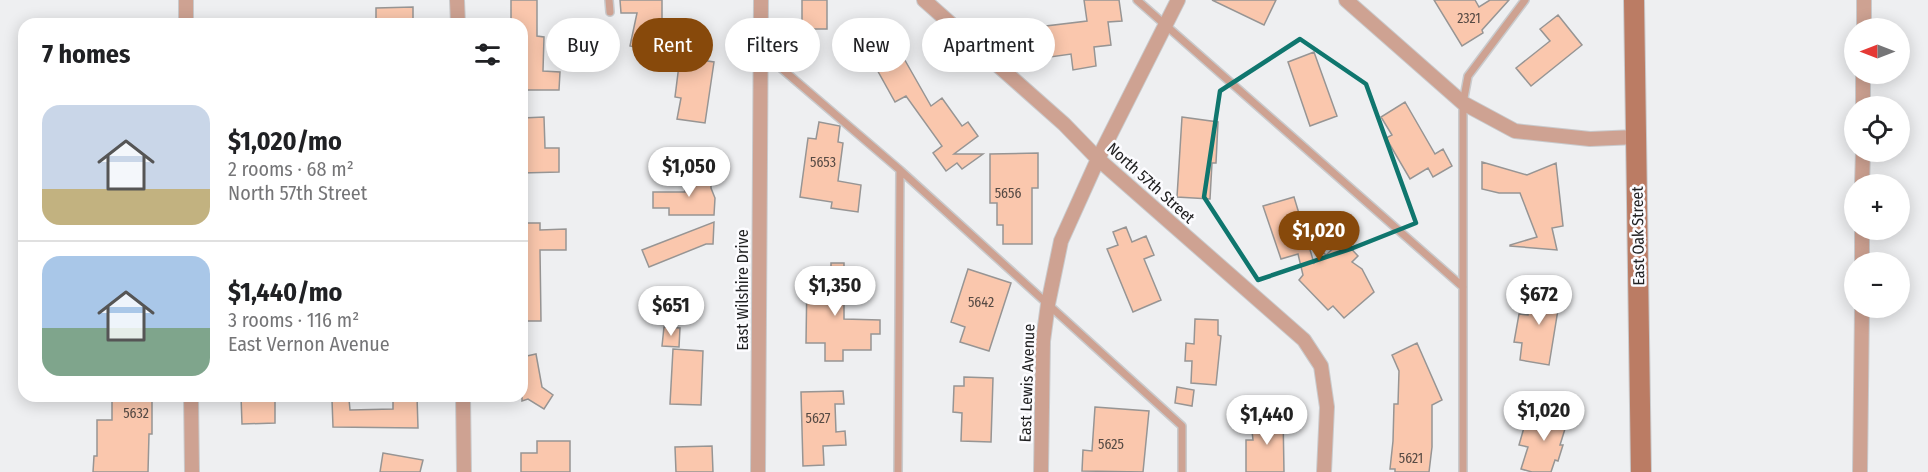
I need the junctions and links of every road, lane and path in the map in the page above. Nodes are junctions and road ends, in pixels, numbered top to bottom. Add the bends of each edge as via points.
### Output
1 (186, 0) edge
2 (457, 0) edge
3 (609, 0) edge
4 (761, 0) edge
5 (924, 0) edge
6 (1137, 0) edge
7 (1178, 0) edge
8 (1346, 0) edge
9 (1525, 0) edge
10 (1634, 0) edge
11 (1864, 0) edge
12 (610, 12) dead end
13 (186, 18) edge
14 (458, 18) edge
15 (761, 18) edge
16 (1864, 18) edge
17 (1166, 26) junction
18 (761, 72) edge
19 (786, 72) edge
20 (1463, 103) junction
21 (1636, 137) junction
22 (1098, 159) junction
23 (900, 170) junction
24 (1463, 287) junction
25 (1048, 304) junction
26 (1862, 318) edge
27 (191, 402) edge
28 (463, 402) edge
29 (192, 472) edge
30 (464, 472) edge
31 (758, 472) edge
32 (898, 472) edge
33 (1041, 472) edge
34 (1182, 472) edge
35 (1324, 472) edge
36 (1463, 472) edge
37 (1641, 472) edge
38 (1860, 472) edge

1 - 13 street
2 - 14 street
3 - 12 lane
4 - 15 street, East Wilshire Drive
5 - 22 street, North 57th Street
6 - 17 lane
7 - 17 street, East Lewis Avenue
8 - 20 street
9 - 20 lane via 1468,76
10 - 21 street, East Oak Street
11 - 16 street
17 - 22 street, East Lewis Avenue
17 - 24 lane
18 - 31 street, East Wilshire Drive
19 - 23 lane
20 - 21 street via 1515,131 1590,138
20 - 24 lane
21 - 37 street, East Oak Street
22 - 25 street, East Lewis Avenue via 1061,241
22 - 35 street, North 57th Street via 1304,340 1321,366 1327,407
23 - 25 lane
23 - 32 lane
24 - 36 lane
25 - 33 street, East Lewis Avenue via 1043,341
25 - 34 lane via 1182,426
26 - 38 street
27 - 29 street
28 - 30 street

